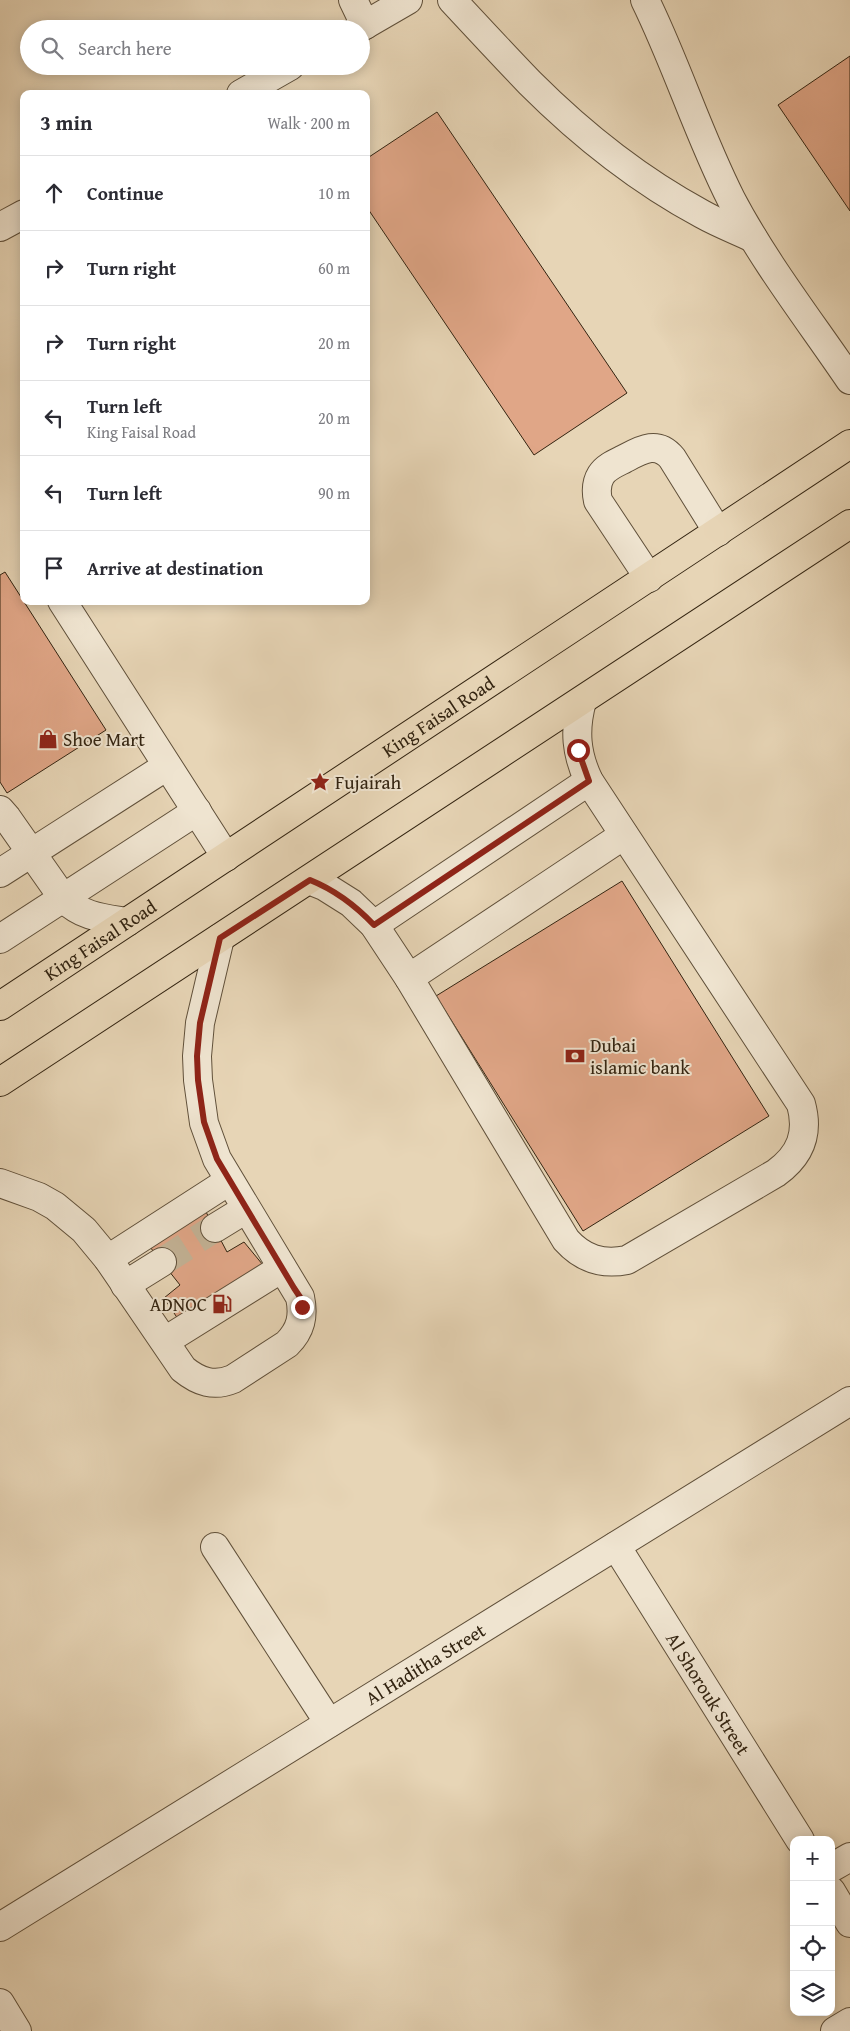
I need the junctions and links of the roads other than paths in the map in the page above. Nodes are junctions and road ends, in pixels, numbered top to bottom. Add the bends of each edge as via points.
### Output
1 (353, 0) edge
2 (408, 0) edge
3 (452, 0) edge
4 (645, 0) edge
5 (360, 20) edge
6 (370, 22) edge
7 (274, 75) edge
8 (248, 90) edge
9 (20, 216) edge
10 (0, 227) edge
11 (753, 238) junction
12 (850, 380) edge
13 (850, 444) edge
14 (850, 524) edge
15 (718, 532) junction
16 (649, 578) junction
17 (65, 605) edge
18 (582, 701) junction
19 (167, 766) junction
20 (589, 781) junction
21 (0, 810) edge
22 (197, 811) junction
23 (624, 836) junction
24 (32, 853) junction
25 (226, 857) junction
26 (0, 873) edge
27 (310, 880) junction
28 (63, 898) junction
29 (127, 922) junction
30 (374, 925) junction
31 (220, 938) junction
32 (0, 939) edge
33 (409, 978) junction
34 (0, 1006) edge
35 (0, 1082) edge
36 (229, 1181) junction
37 (0, 1183) edge
38 (246, 1209) junction
39 (215, 1228) tunnel mouth
40 (108, 1260) junction
41 (162, 1262) tunnel mouth
42 (282, 1268) junction
43 (126, 1285) junction
44 (165, 1341) junction
45 (850, 1401) edge
46 (616, 1546) junction
47 (215, 1547) dead end
48 (329, 1723) junction
49 (797, 1836) edge
50 (850, 1856) edge
51 (835, 1865) edge
52 (835, 1898) edge
53 (850, 1923) edge
54 (0, 1927) edge
55 (0, 2003) edge
56 (850, 2022) edge
57 (17, 2031) edge
58 (835, 2031) edge

1 - 5 street
2 - 6 street
3 - 11 street via 531,84 612,154 702,214
4 - 11 street via 681,78 713,160
7 - 8 street
9 - 10 street
11 - 12 street
13 - 15 main road, King Faisal Road
14 - 18 main road
15 - 16 main road, King Faisal Road
15 - 16 street via 672,458 662,449 647,448 608,467 596,488 598,501
16 - 25 main road, King Faisal Road
17 - 19 street
18 - 20 street via 577,717 578,750
18 - 27 main road
19 - 22 street
19 - 24 street
20 - 23 street
20 - 30 street
21 - 24 street
22 - 25 street
22 - 28 street
23 - 33 street
23 - 33 street via 801,1104 805,1130 802,1143 796,1155 776,1173 632,1258 604,1263 583,1255 566,1240
24 - 26 street
24 - 28 street
25 - 29 main road, King Faisal Road
27 - 30 street via 351,903
27 - 31 main road
28 - 29 street via 86,914
28 - 32 street
29 - 34 main road, King Faisal Road
30 - 33 street
31 - 35 main road
31 - 36 street via 200,1023 197,1064 209,1141
36 - 38 street
36 - 40 street
37 - 40 street via 55,1206 84,1230
38 - 39 street
38 - 42 street
40 - 43 street
41 - 43 street
42 - 44 street
42 - 44 street via 300,1297 302,1318 299,1328 287,1344 233,1379 213,1383 192,1376 183,1369
43 - 44 street
45 - 46 street, Al Haditha Street
46 - 48 street, Al Haditha Street
46 - 49 street, Al Shorouk Street
47 - 48 street
48 - 54 street, Al Haditha Street
50 - 51 street
52 - 53 street
55 - 57 street
56 - 58 street

